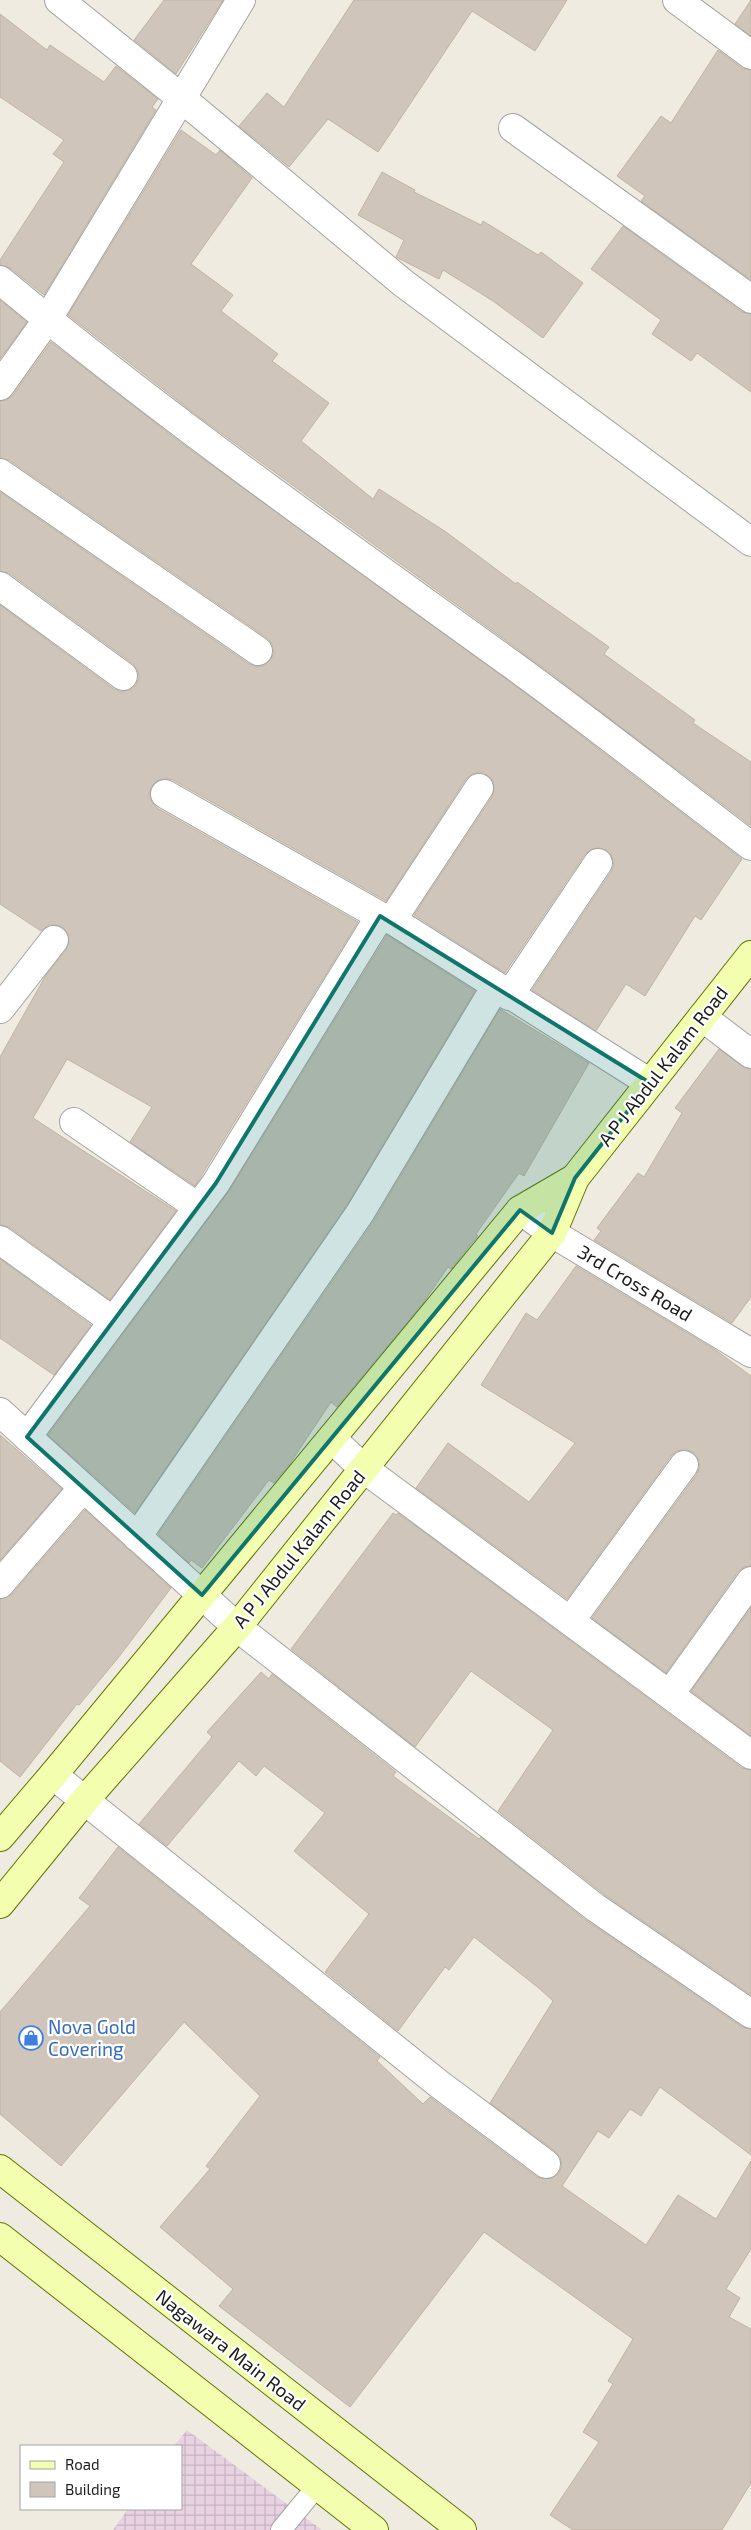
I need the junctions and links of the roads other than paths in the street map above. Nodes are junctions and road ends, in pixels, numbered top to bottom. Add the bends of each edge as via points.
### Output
1 (59, 0) edge
2 (241, 0) edge
3 (678, 0) edge
4 (751, 55) edge
5 (180, 97) junction
6 (513, 128) dead end
7 (0, 280) edge
8 (751, 299) edge
9 (47, 320) junction
10 (0, 386) edge
11 (0, 473) edge
12 (751, 542) edge
13 (0, 586) edge
14 (258, 651) dead end
15 (123, 676) dead end
16 (479, 788) dead end
17 (165, 794) dead end
18 (751, 846) edge
19 (598, 863) dead end
20 (386, 918) junction
21 (54, 940) dead end
22 (751, 955) edge
23 (502, 991) junction
24 (0, 1009) edge
25 (702, 1017) junction
26 (751, 1054) edge
27 (650, 1083) junction
28 (74, 1122) dead end
29 (575, 1178) junction
30 (198, 1207) junction
31 (520, 1210) junction
32 (552, 1233) junction
33 (0, 1240) edge
34 (113, 1321) junction
35 (751, 1354) edge
36 (0, 1412) edge
37 (27, 1437) junction
38 (332, 1439) junction
39 (684, 1465) dead end
40 (363, 1468) junction
41 (83, 1488) junction
42 (137, 1537) junction
43 (751, 1581) edge
44 (0, 1584) edge
45 (202, 1595) junction
46 (571, 1620) junction
47 (237, 1627) junction
48 (670, 1694) junction
49 (751, 1755) edge
50 (53, 1775) junction
51 (84, 1802) junction
52 (0, 1836) edge
53 (0, 1904) edge
54 (751, 2014) edge
55 (546, 2164) dead end
56 (0, 2169) edge
57 (0, 2236) edge
58 (318, 2485) junction
59 (281, 2530) edge
60 (374, 2530) edge
61 (462, 2530) edge

1 - 5 street
2 - 5 street
3 - 4 street
5 - 9 street
5 - 12 street via 403,283
6 - 8 street
7 - 9 street
9 - 10 street
9 - 18 street
11 - 14 street
13 - 15 street
16 - 20 street
17 - 20 street
19 - 23 street
20 - 23 street
20 - 30 street
21 - 24 street
22 - 25 street, A P J Abdul Kalam Road
23 - 27 street
23 - 42 street via 360,1213
25 - 26 street
25 - 27 street, A P J Abdul Kalam Road
27 - 29 street, A P J Abdul Kalam Road
28 - 30 street
29 - 31 street, A P J Abdul Kalam Road
29 - 32 street, A P J Abdul Kalam Road
30 - 34 street
31 - 32 street, 3rd Cross Road
31 - 38 street, A P J Abdul Kalam Road
32 - 35 street, 3rd Cross Road
32 - 40 street, A P J Abdul Kalam Road
33 - 34 street
34 - 37 street
36 - 37 street
37 - 41 street
38 - 40 street
38 - 45 street, A P J Abdul Kalam Road
39 - 46 street
40 - 46 street
40 - 47 street, A P J Abdul Kalam Road
41 - 42 street
41 - 44 street
42 - 45 street
43 - 48 street
45 - 47 street
45 - 50 street, A P J Abdul Kalam Road
46 - 48 street
47 - 51 street, A P J Abdul Kalam Road
47 - 54 street via 596,1908
48 - 49 street
50 - 51 street
50 - 52 street, A P J Abdul Kalam Road
51 - 53 street, A P J Abdul Kalam Road
51 - 55 street via 439,2084
56 - 61 street, Nagawara Main Road
57 - 58 street
58 - 59 lane
58 - 60 street

